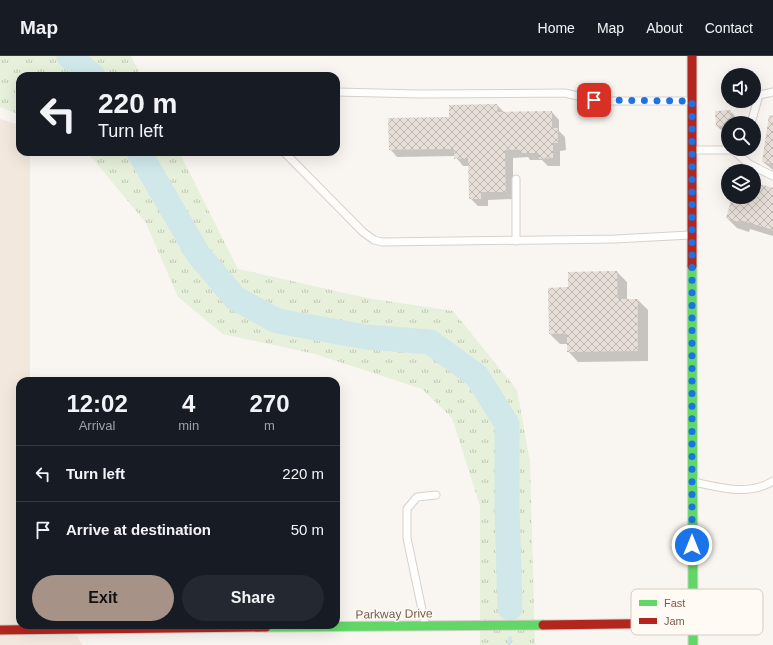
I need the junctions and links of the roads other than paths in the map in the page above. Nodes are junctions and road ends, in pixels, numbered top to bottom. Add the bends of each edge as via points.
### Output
1 (692, 56) edge
2 (340, 92) edge
3 (773, 92) edge
4 (692, 101) junction
5 (753, 116) edge
6 (721, 149) edge
7 (692, 150) junction
8 (288, 156) edge
9 (740, 156) edge
10 (773, 176) edge
11 (516, 179) dead end
12 (692, 235) junction
13 (516, 241) junction
14 (773, 481) edge
15 (692, 482) junction
16 (436, 495) dead end
17 (692, 589) edge
18 (631, 624) edge
19 (426, 626) junction
20 (340, 627) edge
21 (106, 629) edge
22 (0, 630) edge
23 (693, 635) edge
24 (693, 645) edge

1 - 4 street
2 - 4 lane via 565,93 599,102
3 - 5 lane via 759,95
4 - 7 street
6 - 7 lane
7 - 12 street
8 - 13 lane via 374,240 402,243
9 - 10 lane via 749,164
11 - 13 lane
12 - 13 lane
12 - 15 street
14 - 15 lane via 764,487 740,491
15 - 17 street
16 - 19 lane via 417,496 407,509 407,538
18 - 19 street, Parkway Drive
19 - 20 street, Parkway Drive
21 - 22 street, Parkway Drive
23 - 24 street

